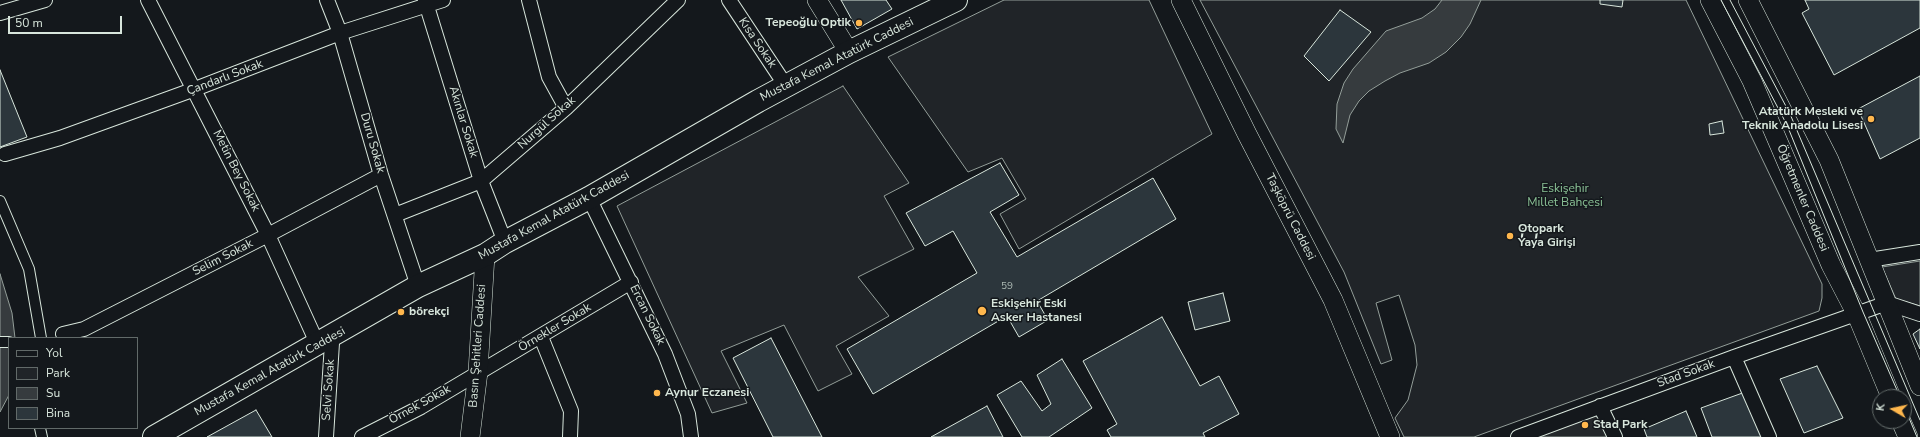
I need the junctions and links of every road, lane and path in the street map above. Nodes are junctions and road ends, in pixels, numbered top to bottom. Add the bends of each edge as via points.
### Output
1 (45, 0) edge
2 (148, 0) edge
3 (327, 0) edge
4 (443, 0) edge
5 (529, 0) edge
6 (678, 0) edge
7 (729, 0) edge
8 (817, 0) edge
9 (956, 0) edge
10 (1181, 0) edge
11 (1710, 0) edge
12 (1748, 0) edge
13 (426, 3) edge
14 (0, 13) edge
15 (340, 33) junction
16 (849, 52) junction
17 (786, 86) junction
18 (195, 90) junction
19 (566, 108) junction
20 (6, 154) dead end
21 (381, 175) junction
22 (481, 181) junction
23 (589, 198) junction
24 (0, 201) edge
25 (395, 215) junction
26 (268, 235) junction
27 (505, 242) junction
28 (1920, 252) edge
29 (485, 254) junction
30 (1869, 260) junction
31 (631, 282) junction
32 (418, 286) junction
33 (1887, 303) junction
34 (1920, 314) edge
35 (1857, 315) junction
36 (62, 334) dead end
37 (41, 337) edge
38 (541, 337) junction
39 (325, 344) junction
40 (1734, 357) junction
41 (478, 372) junction
42 (1920, 386) edge
43 (1888, 389) edge
44 (1600, 406) junction
45 (154, 437) edge
46 (326, 437) edge
47 (362, 437) edge
48 (470, 437) edge
49 (570, 437) edge
50 (691, 437) edge
51 (1390, 437) edge
52 (1518, 437) edge
53 (1615, 437) edge
54 (1769, 437) edge

1 - 14 street
2 - 18 street, Metin Bey Sokak
3 - 15 street, Duru Sokak
4 - 13 street, Çandarlı Sokak
5 - 19 street via 550,77
6 - 19 street, Nurgül Sokak
7 - 17 street, Kısa Sokak
8 - 16 main road
9 - 16 main road, Mustafa Kemal Atatürk Caddesi
10 - 51 main road, Taşköprü Caddesi via 1333,300
11 - 35 main road, Öğretmenler Caddesi via 1752,81 1831,265
12 - 30 main road via 1829,160
13 - 15 street, Çandarlı Sokak
13 - 22 street, Akınlar Sokak
15 - 18 street, Çandarlı Sokak
15 - 21 street, Duru Sokak
16 - 17 main road, Mustafa Kemal Atatürk Caddesi
17 - 23 main road, Mustafa Kemal Atatürk Caddesi
18 - 20 street, Çandarlı Sokak via 60,138
18 - 26 street, Metin Bey Sokak
19 - 22 street, Nurgül Sokak
21 - 25 street, Duru Sokak
21 - 26 street, Selim Sokak
22 - 25 street, Nurgül Sokak
22 - 27 street, Akınlar Sokak
23 - 27 main road, Mustafa Kemal Atatürk Caddesi
23 - 31 street, Ercan Sokak
24 - 37 street via 29,269
25 - 32 street, Duru Sokak
26 - 36 street, Selim Sokak via 84,329
26 - 39 street, Metin Bey Sokak
27 - 29 main road, Mustafa Kemal Atatürk Caddesi
28 - 30 street
29 - 32 main road, Mustafa Kemal Atatürk Caddesi
29 - 41 main road, Basın Şehitleri Caddesi
30 - 33 main road
31 - 38 street, Örnekler Sokak
31 - 50 street, Ercan Sokak via 665,354 688,414
32 - 39 main road, Mustafa Kemal Atatürk Caddesi
33 - 34 street
33 - 35 street, Stad Sokak
33 - 42 main road
35 - 40 street, Stad Sokak
35 - 43 main road, Öğretmenler Caddesi
38 - 41 street, Örnekler Sokak
38 - 49 street via 571,411
39 - 45 main road, Mustafa Kemal Atatürk Caddesi
39 - 46 street, Selvi Sokak
40 - 44 street, Stad Sokak
40 - 54 street
41 - 47 street, Örnek Sokak
41 - 48 main road, Basın Şehitleri Caddesi
44 - 52 street, Stad Sokak
44 - 53 street

